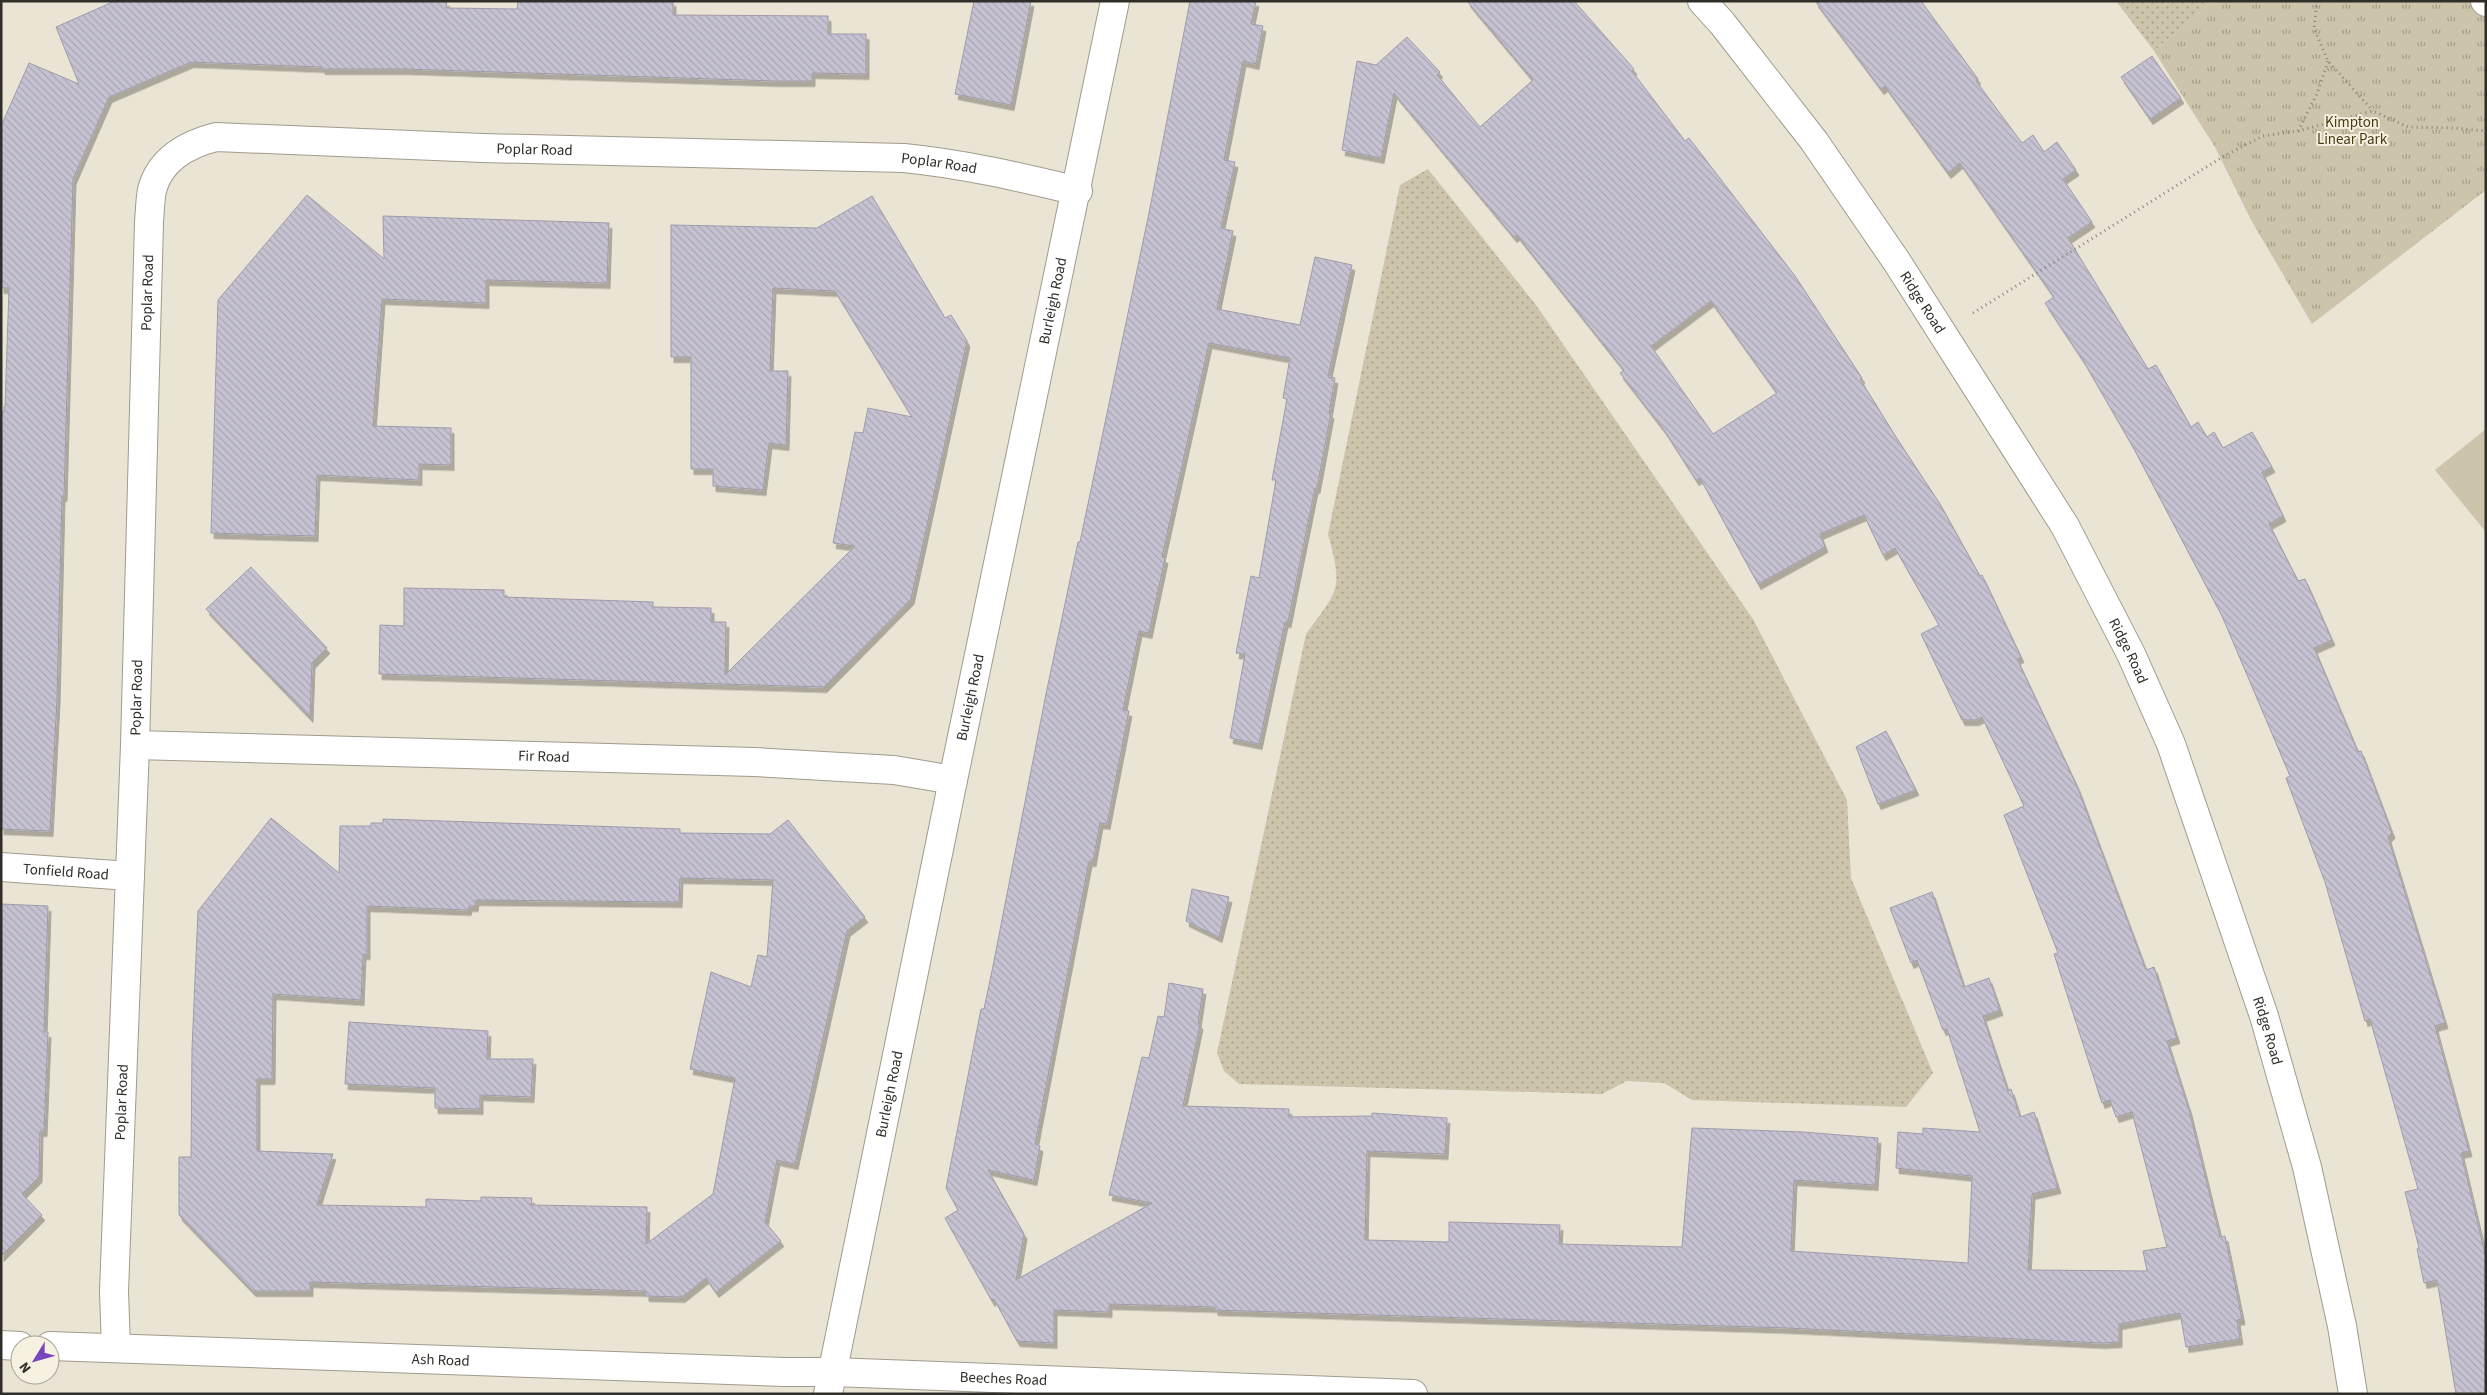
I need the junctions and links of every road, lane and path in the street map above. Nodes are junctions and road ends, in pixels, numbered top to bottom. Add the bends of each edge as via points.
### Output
1 (1115, 1) edge
2 (1702, 1) edge
3 (2316, 1) edge
4 (2328, 60) junction
5 (2373, 112) junction
6 (2298, 131) junction
7 (2486, 132) edge
8 (1078, 190) junction
9 (1942, 333) junction
10 (135, 745) junction
11 (953, 780) junction
12 (1, 867) edge
13 (130, 876) junction
14 (60, 1346) edge
15 (116, 1348) junction
16 (831, 1383) edge
17 (1412, 1394) edge
18 (2354, 1394) edge

1 - 8 street, Burleigh Road
2 - 9 street, Ridge Road via 1814,141 1898,262
3 - 4 path via 2314,28
4 - 5 path
4 - 6 path via 2317,94
5 - 6 path
5 - 7 path via 2408,128
6 - 9 path via 2263,136 2224,156
8 - 10 street, Poplar Road via 950,162 904,158 483,148 216,137 193,143 173,156 152,189
8 - 11 street, Burleigh Road
9 - 18 street, Ridge Road via 2065,526 2131,654 2171,744 2264,1016 2305,1157
10 - 11 street, Fir Road via 754,762 894,770
10 - 13 street, Poplar Road
11 - 16 street, Burleigh Road
12 - 13 street, Tonfield Road
13 - 15 street, Poplar Road via 114,1291
14 - 15 street, Ash Road
15 - 16 street, Ash Road via 784,1372
16 - 17 street, Beeches Road

